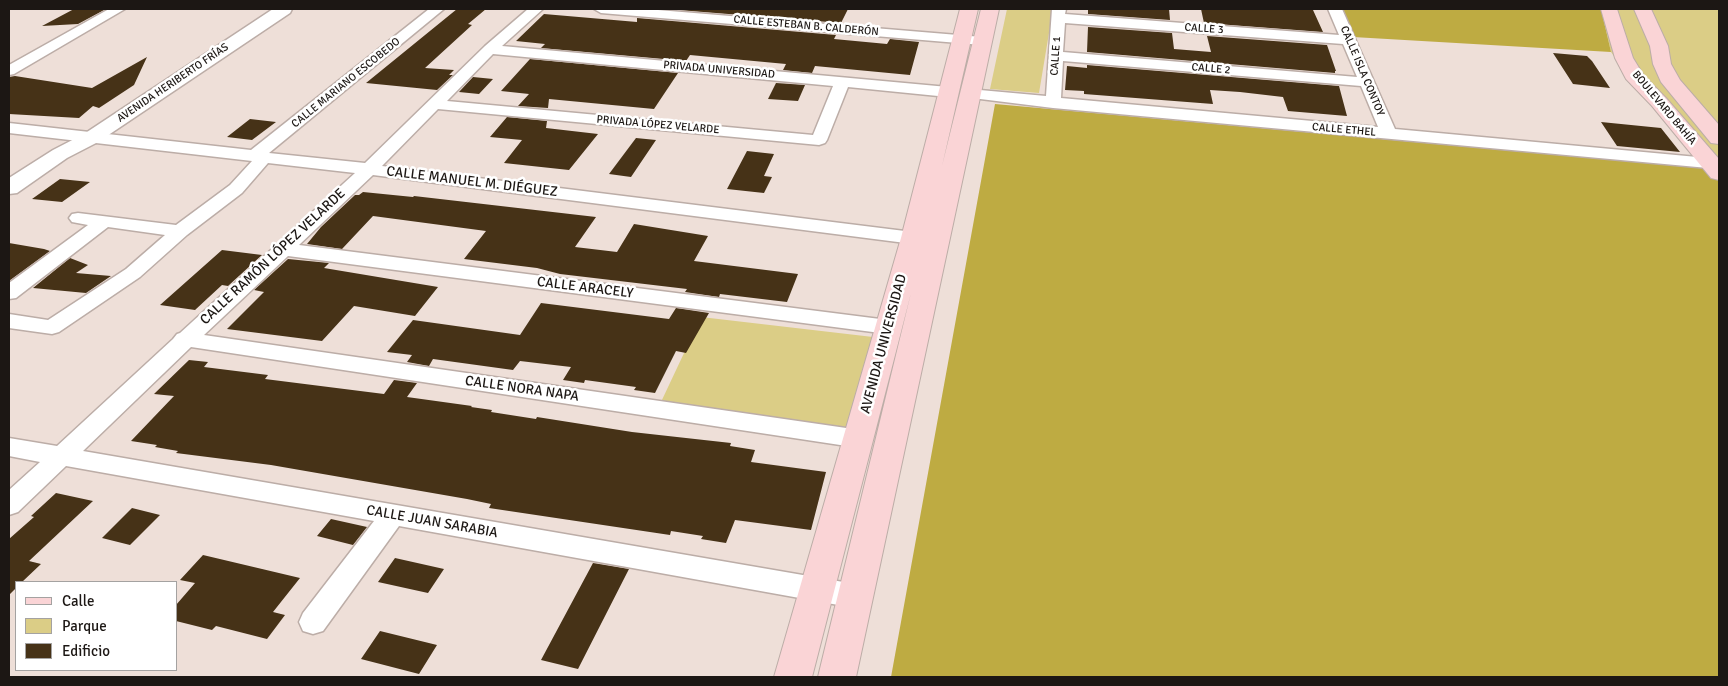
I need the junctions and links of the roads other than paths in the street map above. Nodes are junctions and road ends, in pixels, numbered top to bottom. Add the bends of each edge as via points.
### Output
1 (118, 9) edge
2 (270, 9) edge
3 (284, 9) edge
4 (437, 9) edge
5 (536, 9) edge
6 (601, 9) edge
7 (969, 9) edge
8 (990, 9) edge
9 (1335, 9) edge
10 (1609, 9) edge
11 (1642, 9) edge
12 (1059, 14) edge
13 (972, 40) junction
14 (1349, 40) junction
15 (490, 49) junction
16 (1056, 56) junction
17 (9, 71) edge
18 (842, 82) junction
19 (1367, 82) junction
20 (958, 93) junction
21 (1053, 103) junction
22 (434, 104) junction
23 (9, 128) edge
24 (1389, 134) junction
25 (84, 138) junction
26 (1719, 138) edge
27 (259, 157) junction
28 (1716, 167) edge
29 (369, 169) junction
30 (9, 188) edge
31 (78, 218) dead end
32 (105, 222) junction
33 (180, 231) junction
34 (924, 240) junction
35 (282, 249) junction
36 (9, 293) edge
37 (9, 321) edge
38 (888, 327) junction
39 (184, 339) junction
40 (860, 439) junction
41 (9, 447) edge
42 (60, 456) junction
43 (9, 505) edge
44 (393, 515) junction
45 (816, 590) junction
46 (855, 596) junction
47 (313, 622) dead end
48 (793, 677) edge
49 (837, 677) edge

1 - 17 street
2 - 25 street, AVENIDA HERIBERTO FRÍAS
3 - 25 street, AVENIDA HERIBERTO FRÍAS
4 - 27 street, CALLE MARIANO ESCOBEDO
5 - 15 street, CALLE RAMÓN LÓPEZ VELARDE
6 - 13 street, CALLE ESTEBAN B. CALDERÓN
7 - 13 main road, AVENIDA UNIVERSIDAD
8 - 13 main road, AVENIDA UNIVERSIDAD
9 - 14 street, CALLE ISLA CONTOY
10 - 28 main road, BOULEVARD BAHÍA via 1624,58 1636,79
11 - 26 main road, BOULEVARD BAHÍA via 1671,82
12 - 14 street, CALLE 3
12 - 16 street, CALLE 1
13 - 20 main road, AVENIDA UNIVERSIDAD
14 - 19 street, CALLE ISLA CONTOY
15 - 18 street, PRIVADA UNIVERSIDAD
15 - 22 street, CALLE RAMÓN LÓPEZ VELARDE
16 - 19 street, CALLE 2
16 - 21 street, CALLE 1
18 - 20 street, PRIVADA UNIVERSIDAD
18 - 22 street, PRIVADA LÓPEZ VELARDE via 819,140
19 - 24 street, CALLE ISLA CONTOY
20 - 21 street, CALLE ETHEL
20 - 34 main road, AVENIDA UNIVERSIDAD
21 - 24 street, CALLE ETHEL
22 - 29 street, CALLE RAMÓN LÓPEZ VELARDE
23 - 25 street, CALLE MANUEL M. DIÉGUEZ
24 - 28 street, CALLE ETHEL
25 - 27 street, CALLE MANUEL M. DIÉGUEZ
25 - 30 street, AVENIDA HERIBERTO FRÍAS
27 - 29 street, CALLE MANUEL M. DIÉGUEZ
27 - 33 street, CALLE MARIANO ESCOBEDO via 236,189
29 - 34 street, CALLE MANUEL M. DIÉGUEZ
29 - 35 street, CALLE RAMÓN LÓPEZ VELARDE
31 - 32 street
32 - 33 street
32 - 36 street
33 - 37 street, CALLE MARIANO ESCOBEDO via 133,273 52,326
34 - 38 main road, AVENIDA UNIVERSIDAD
34 - 46 main road, AVENIDA UNIVERSIDAD
35 - 38 street, CALLE ARACELY
35 - 39 street, CALLE RAMÓN LÓPEZ VELARDE
38 - 40 main road, AVENIDA UNIVERSIDAD
39 - 40 street, CALLE NORA NAPA
39 - 42 street, CALLE RAMÓN LÓPEZ VELARDE
40 - 45 main road, AVENIDA UNIVERSIDAD
41 - 42 street, CALLE JUAN SARABIA
42 - 43 street, CALLE RAMÓN LÓPEZ VELARDE
42 - 44 street, CALLE JUAN SARABIA
44 - 45 street, CALLE JUAN SARABIA
44 - 47 street
45 - 46 street, CALLE JUAN SARABIA
45 - 48 main road, AVENIDA UNIVERSIDAD
46 - 49 main road, AVENIDA UNIVERSIDAD

